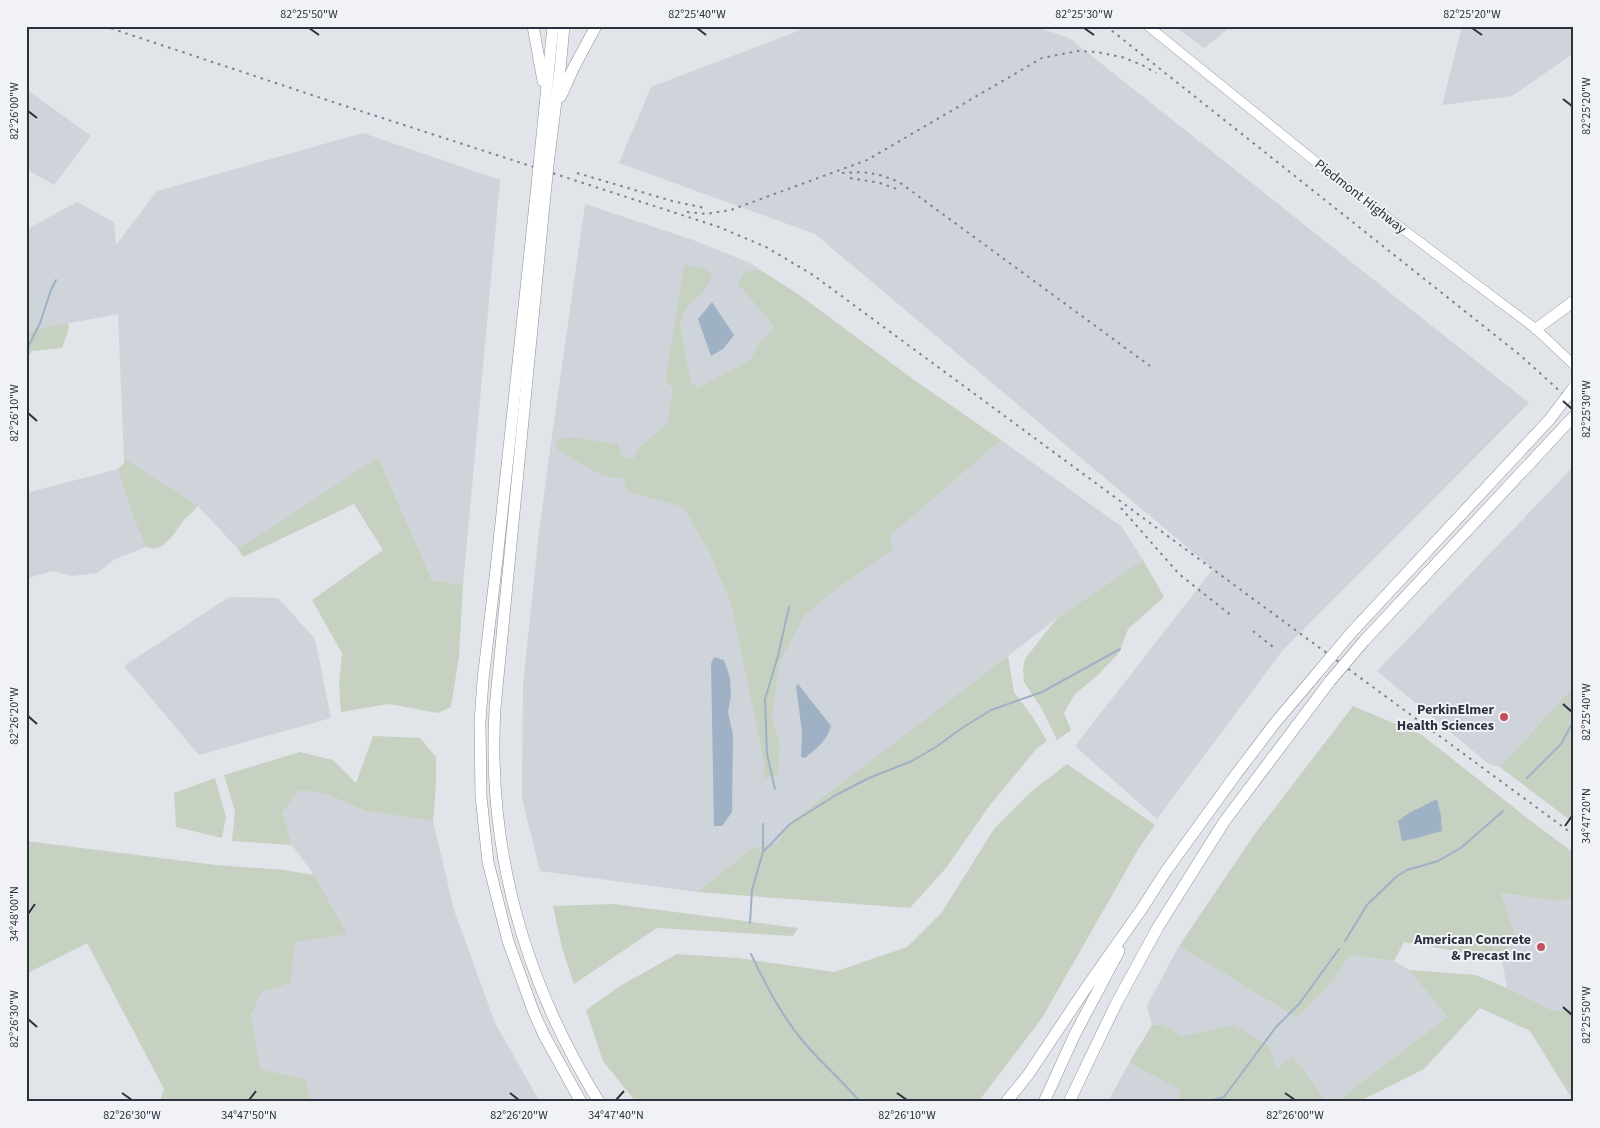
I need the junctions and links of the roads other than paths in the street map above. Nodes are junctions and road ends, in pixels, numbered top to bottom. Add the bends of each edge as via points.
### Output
1 (533, 26) edge
2 (553, 26) edge
3 (564, 26) edge
4 (596, 26) edge
5 (1148, 26) edge
6 (546, 104) junction
7 (552, 132) junction
8 (544, 156) junction
9 (539, 204) junction
10 (1574, 301) edge
11 (1536, 329) junction
12 (1574, 365) edge
13 (1574, 387) edge
14 (1574, 393) edge
15 (1574, 416) edge
16 (1547, 422) junction
17 (1141, 910) junction
18 (541, 988) junction
19 (1086, 1062) junction
20 (1009, 1099) edge
21 (581, 1102) edge
22 (599, 1102) edge
23 (608, 1102) edge
24 (1044, 1102) edge
25 (1069, 1102) edge
26 (1073, 1102) edge

1 - 6 highway
2 - 6 highway
3 - 7 highway
4 - 7 highway via 562,94
5 - 11 main road, Piedmont Highway via 1352,190
6 - 8 highway
7 - 8 highway
8 - 9 highway, bridge
9 - 18 highway via 493,758 496,807 508,881
9 - 21 highway via 483,680 481,796 488,862 508,941 534,1013
10 - 11 highway
11 - 12 main road, Piedmont Highway
13 - 16 highway, bridge
14 - 16 highway, bridge
15 - 19 highway, bridge via 1330,680 1224,822 1143,953
16 - 17 highway, bridge via 1351,633 1275,723
17 - 20 highway
17 - 24 highway via 1075,1034
18 - 22 highway via 574,1059
18 - 23 highway
19 - 25 highway
19 - 26 highway

